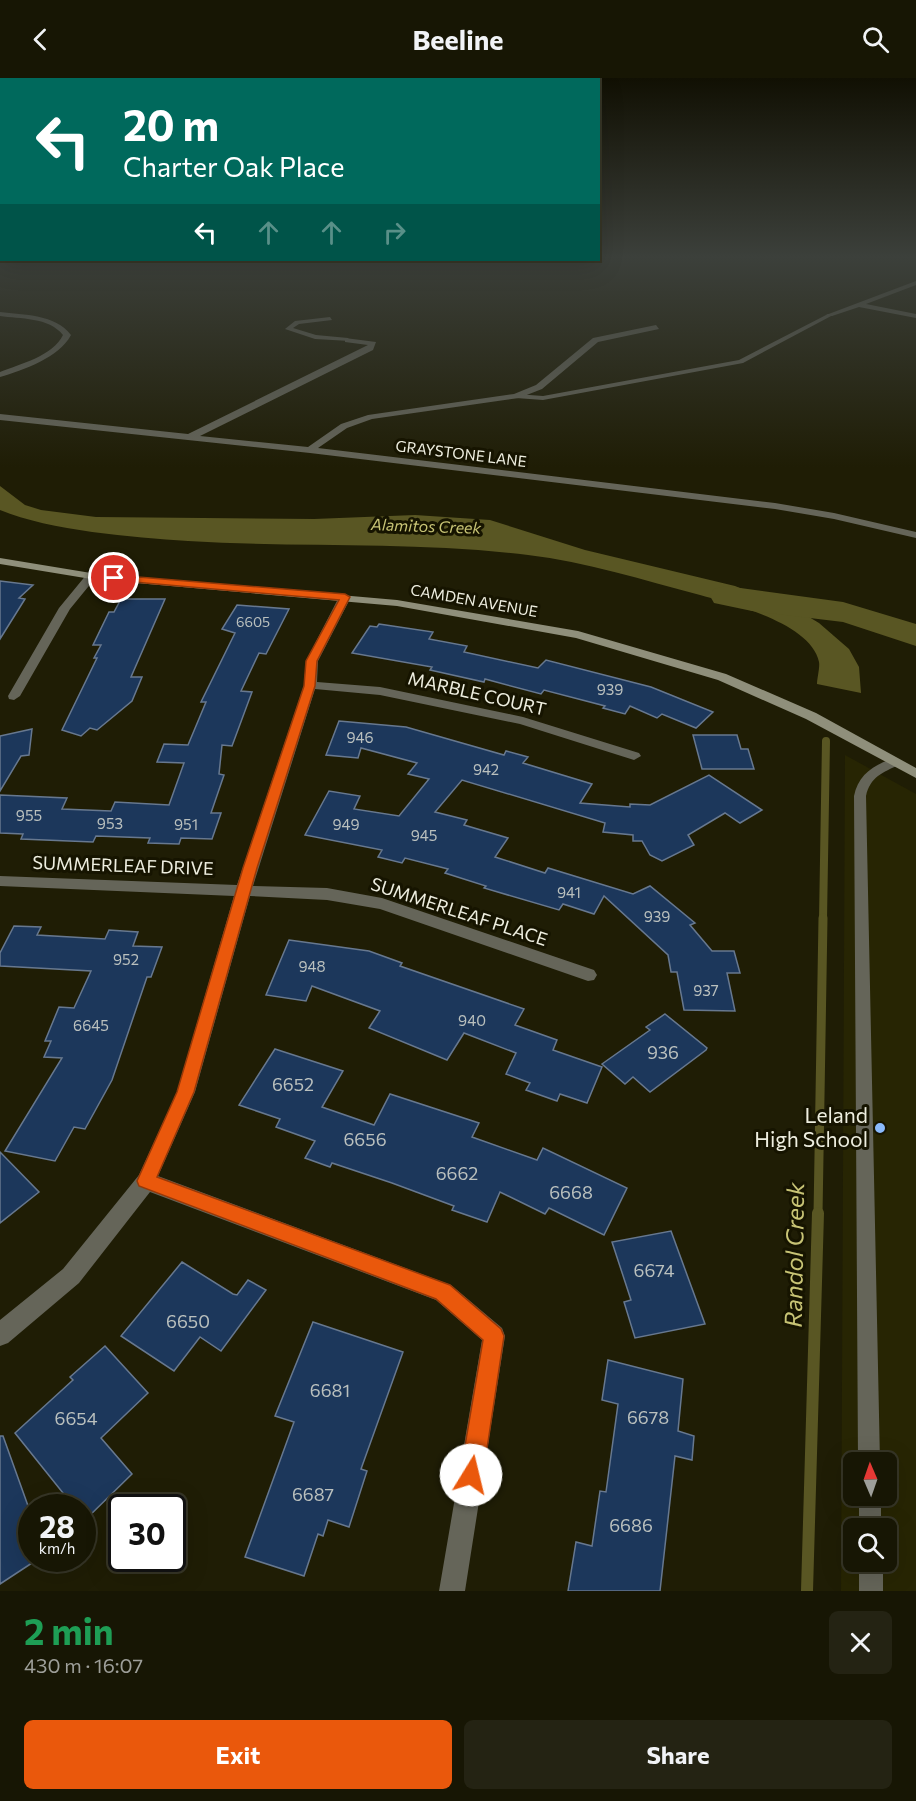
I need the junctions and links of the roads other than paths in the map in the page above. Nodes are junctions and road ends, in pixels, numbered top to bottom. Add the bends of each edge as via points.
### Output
1 (56, 326) edge
2 (292, 326) edge
3 (810, 326) edge
4 (656, 327) dead end
5 (348, 340) joint
6 (0, 375) edge
7 (516, 396) junction
8 (0, 417) edge
9 (188, 438) junction
10 (310, 450) junction
11 (916, 535) edge
12 (0, 561) edge
13 (91, 576) junction
14 (345, 597) junction
15 (310, 686) junction
16 (14, 696) dead end
17 (634, 756) dead end
18 (895, 762) junction
19 (916, 774) edge
20 (0, 881) edge
21 (244, 889) junction
22 (588, 975) dead end
23 (146, 1181) junction
24 (0, 1335) edge
25 (869, 1452) edge
26 (871, 1572) edge
27 (452, 1591) edge
28 (871, 1591) edge

1 - 6 street via 67,335 63,344
2 - 5 lane via 288,329
3 - 7 lane via 741,362 543,398
4 - 7 street via 596,340 539,387
5 - 9 street via 373,344
7 - 10 street via 371,417 344,426
8 - 9 street, GRAYSTONE LANE
9 - 10 street, GRAYSTONE LANE
10 - 11 street, GRAYSTONE LANE via 775,506
12 - 13 street, CAMDEN AVENUE
13 - 14 street, CAMDEN AVENUE
13 - 16 street via 65,608
14 - 15 street via 312,661
14 - 18 street, CAMDEN AVENUE via 489,618 616,645 722,677 811,716
15 - 17 street, MARBLE COURT via 380,691 523,721
15 - 21 street
18 - 19 street, CAMDEN AVENUE
18 - 25 lane via 869,774 862,783 860,796
20 - 21 street, SUMMERLEAF DRIVE
21 - 22 street, SUMMERLEAF PLACE via 327,894 382,904
21 - 23 street via 186,1092
23 - 24 street via 71,1276
23 - 27 street via 443,1292 494,1336
26 - 28 lane

